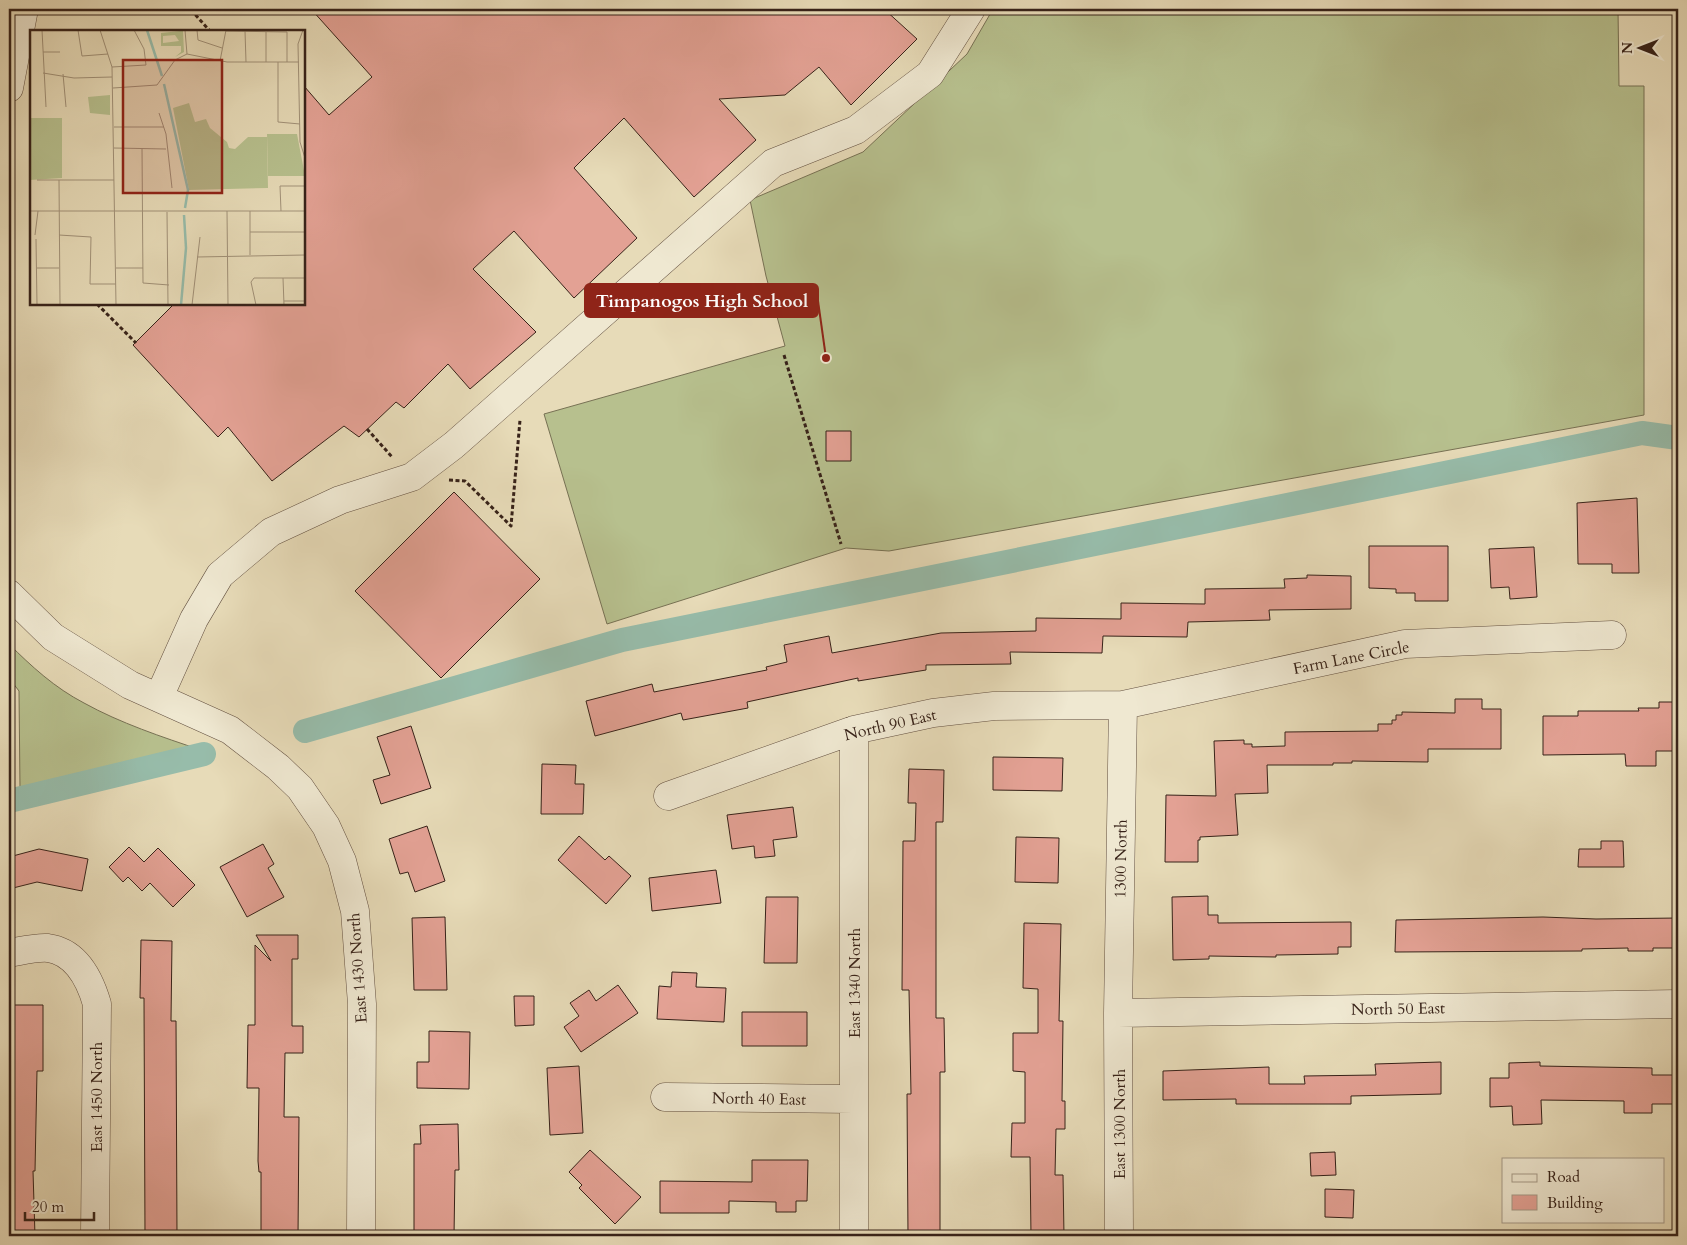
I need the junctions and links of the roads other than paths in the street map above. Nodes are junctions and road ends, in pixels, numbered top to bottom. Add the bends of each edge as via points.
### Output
1 (971, 9) edge
2 (19, 19) edge
3 (9, 88) edge
4 (9, 594) edge
5 (1612, 635) dead end
6 (159, 697) junction
7 (1122, 705) junction
8 (854, 730) junction
9 (668, 796) dead end
10 (9, 953) edge
11 (1678, 1004) edge
12 (1118, 1013) junction
13 (665, 1096) dead end
14 (853, 1100) junction
15 (95, 1236) edge
16 (361, 1236) edge
17 (854, 1236) edge
18 (1119, 1236) edge

1 - 6 street via 930,74 856,130 773,163 454,445 412,477 340,500 271,532 220,575 194,619
2 - 3 street
4 - 6 street, East 1430 North via 54,637 130,685
5 - 7 street, Farm Lane Circle via 1405,644
6 - 16 street, East 1430 North via 230,730 278,767 300,788 326,826 342,861 355,911 362,1004
7 - 8 street, North 90 East via 994,706 933,713
7 - 12 street, 1300 North
8 - 9 street, North 90 East
8 - 14 street, East 1340 North
10 - 15 street, East 1450 North via 48,948 77,963 91,982 97,1004
11 - 12 street, North 50 East
12 - 18 street, East 1300 North
13 - 14 street, North 40 East
14 - 17 street, East 1340 North

